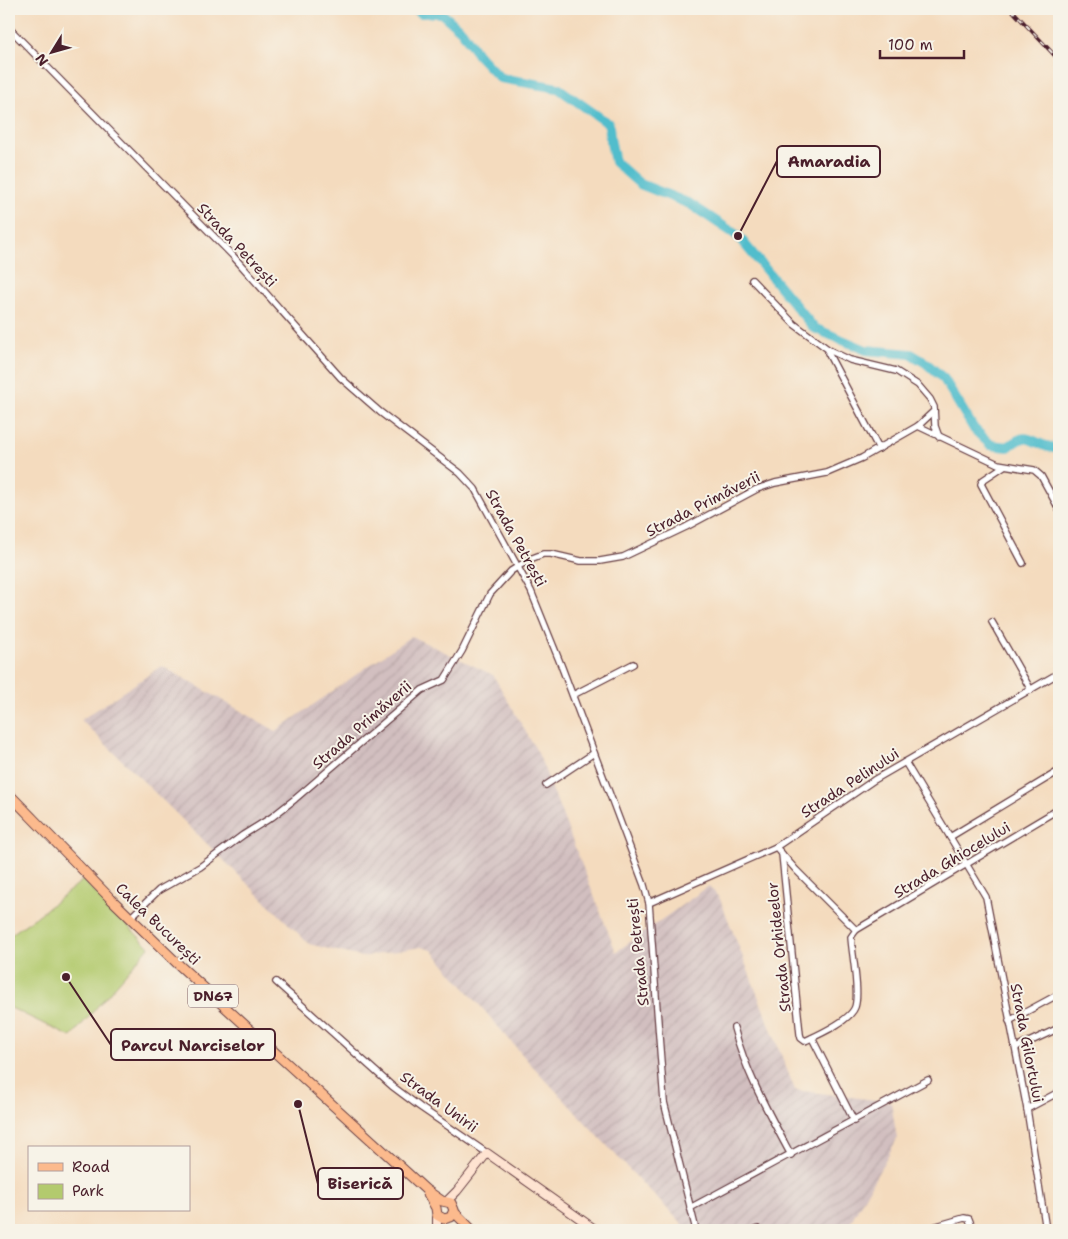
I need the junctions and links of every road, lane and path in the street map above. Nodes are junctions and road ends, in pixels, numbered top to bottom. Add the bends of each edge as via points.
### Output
1 (9, 28) edge
2 (752, 280) dead end
3 (829, 350) junction
4 (934, 411) junction
5 (918, 426) junction
6 (939, 437) junction
7 (879, 449) junction
8 (1004, 466) junction
9 (1059, 509) edge
10 (1023, 563) dead end
11 (519, 566) junction
12 (992, 622) dead end
13 (633, 664) dead end
14 (1059, 673) edge
15 (1031, 690) junction
16 (573, 695) junction
17 (594, 753) junction
18 (905, 762) junction
19 (1059, 771) edge
20 (546, 785) dead end
21 (9, 794) edge
22 (1059, 809) edge
23 (950, 837) junction
24 (776, 847) junction
25 (782, 853) junction
26 (967, 866) junction
27 (649, 903) junction
28 (130, 918) junction
29 (856, 930) junction
30 (276, 982) dead end
31 (1059, 994) edge
32 (1009, 1021) junction
33 (734, 1028) dead end
34 (1059, 1028) edge
35 (812, 1038) junction
36 (1016, 1048) junction
37 (928, 1080) dead end
38 (1059, 1092) edge
39 (1027, 1109) junction
40 (854, 1121) junction
41 (487, 1153) junction
42 (791, 1155) junction
43 (690, 1208) junction
44 (445, 1210) junction
45 (437, 1230) edge
46 (442, 1230) edge
47 (472, 1230) edge
48 (596, 1230) edge
49 (696, 1230) edge
50 (923, 1230) edge
51 (973, 1230) edge
52 (1046, 1230) edge

1 - 11 street, Strada Petrești via 233,256 342,378 380,412 468,480
2 - 3 street via 794,324
3 - 4 street via 850,360 905,375 930,399
3 - 7 street
4 - 5 street, Strada Primăverii
4 - 6 street
5 - 6 street
5 - 7 street, Strada Primăverii
6 - 8 street
7 - 11 street, Strada Primăverii via 827,473 757,489 623,557 581,561 543,554
8 - 9 street via 1039,473
8 - 10 street via 981,484
11 - 16 street, Strada Petrești
11 - 28 street, Strada Primăverii via 490,594 444,680 422,690 272,817 242,835 200,868 159,890
12 - 15 street
13 - 16 street
14 - 15 street, Strada Pelinului
15 - 18 street, Strada Pelinului
16 - 17 street, Strada Petrești
17 - 20 street
17 - 27 street, Strada Petrești
18 - 23 street, Strada Gilortului
18 - 24 street, Strada Pelinului
19 - 23 street
21 - 28 main road, Calea București / DN67
22 - 26 street, Strada Ghiocelului
23 - 26 street, Strada Gilortului
24 - 25 street
24 - 27 street, Strada Pelinului
25 - 29 street
25 - 35 street, Strada Orhideelor via 801,1038 805,1041
26 - 29 street, Strada Ghiocelului
26 - 32 street, Strada Gilortului via 986,897
27 - 43 street, Strada Petrești via 664,1102
28 - 44 main road, Calea București / DN67
29 - 35 street via 851,937 857,997 854,1008 848,1017
30 - 41 street, Strada Unirii via 392,1086
31 - 32 street
32 - 36 street, Strada Gilortului
33 - 42 street via 750,1075
34 - 36 street
35 - 40 street
36 - 39 street, Strada Gilortului
37 - 40 street
38 - 39 street
39 - 52 street, Strada Gilortului
40 - 42 street
41 - 44 main road
41 - 48 main road, Strada Unirii
42 - 43 street
43 - 49 street, Strada Petrești
44 - 45 main road
44 - 46 main road
44 - 47 main road, Calea București / DN67
50 - 51 street via 964,1218 969,1220

